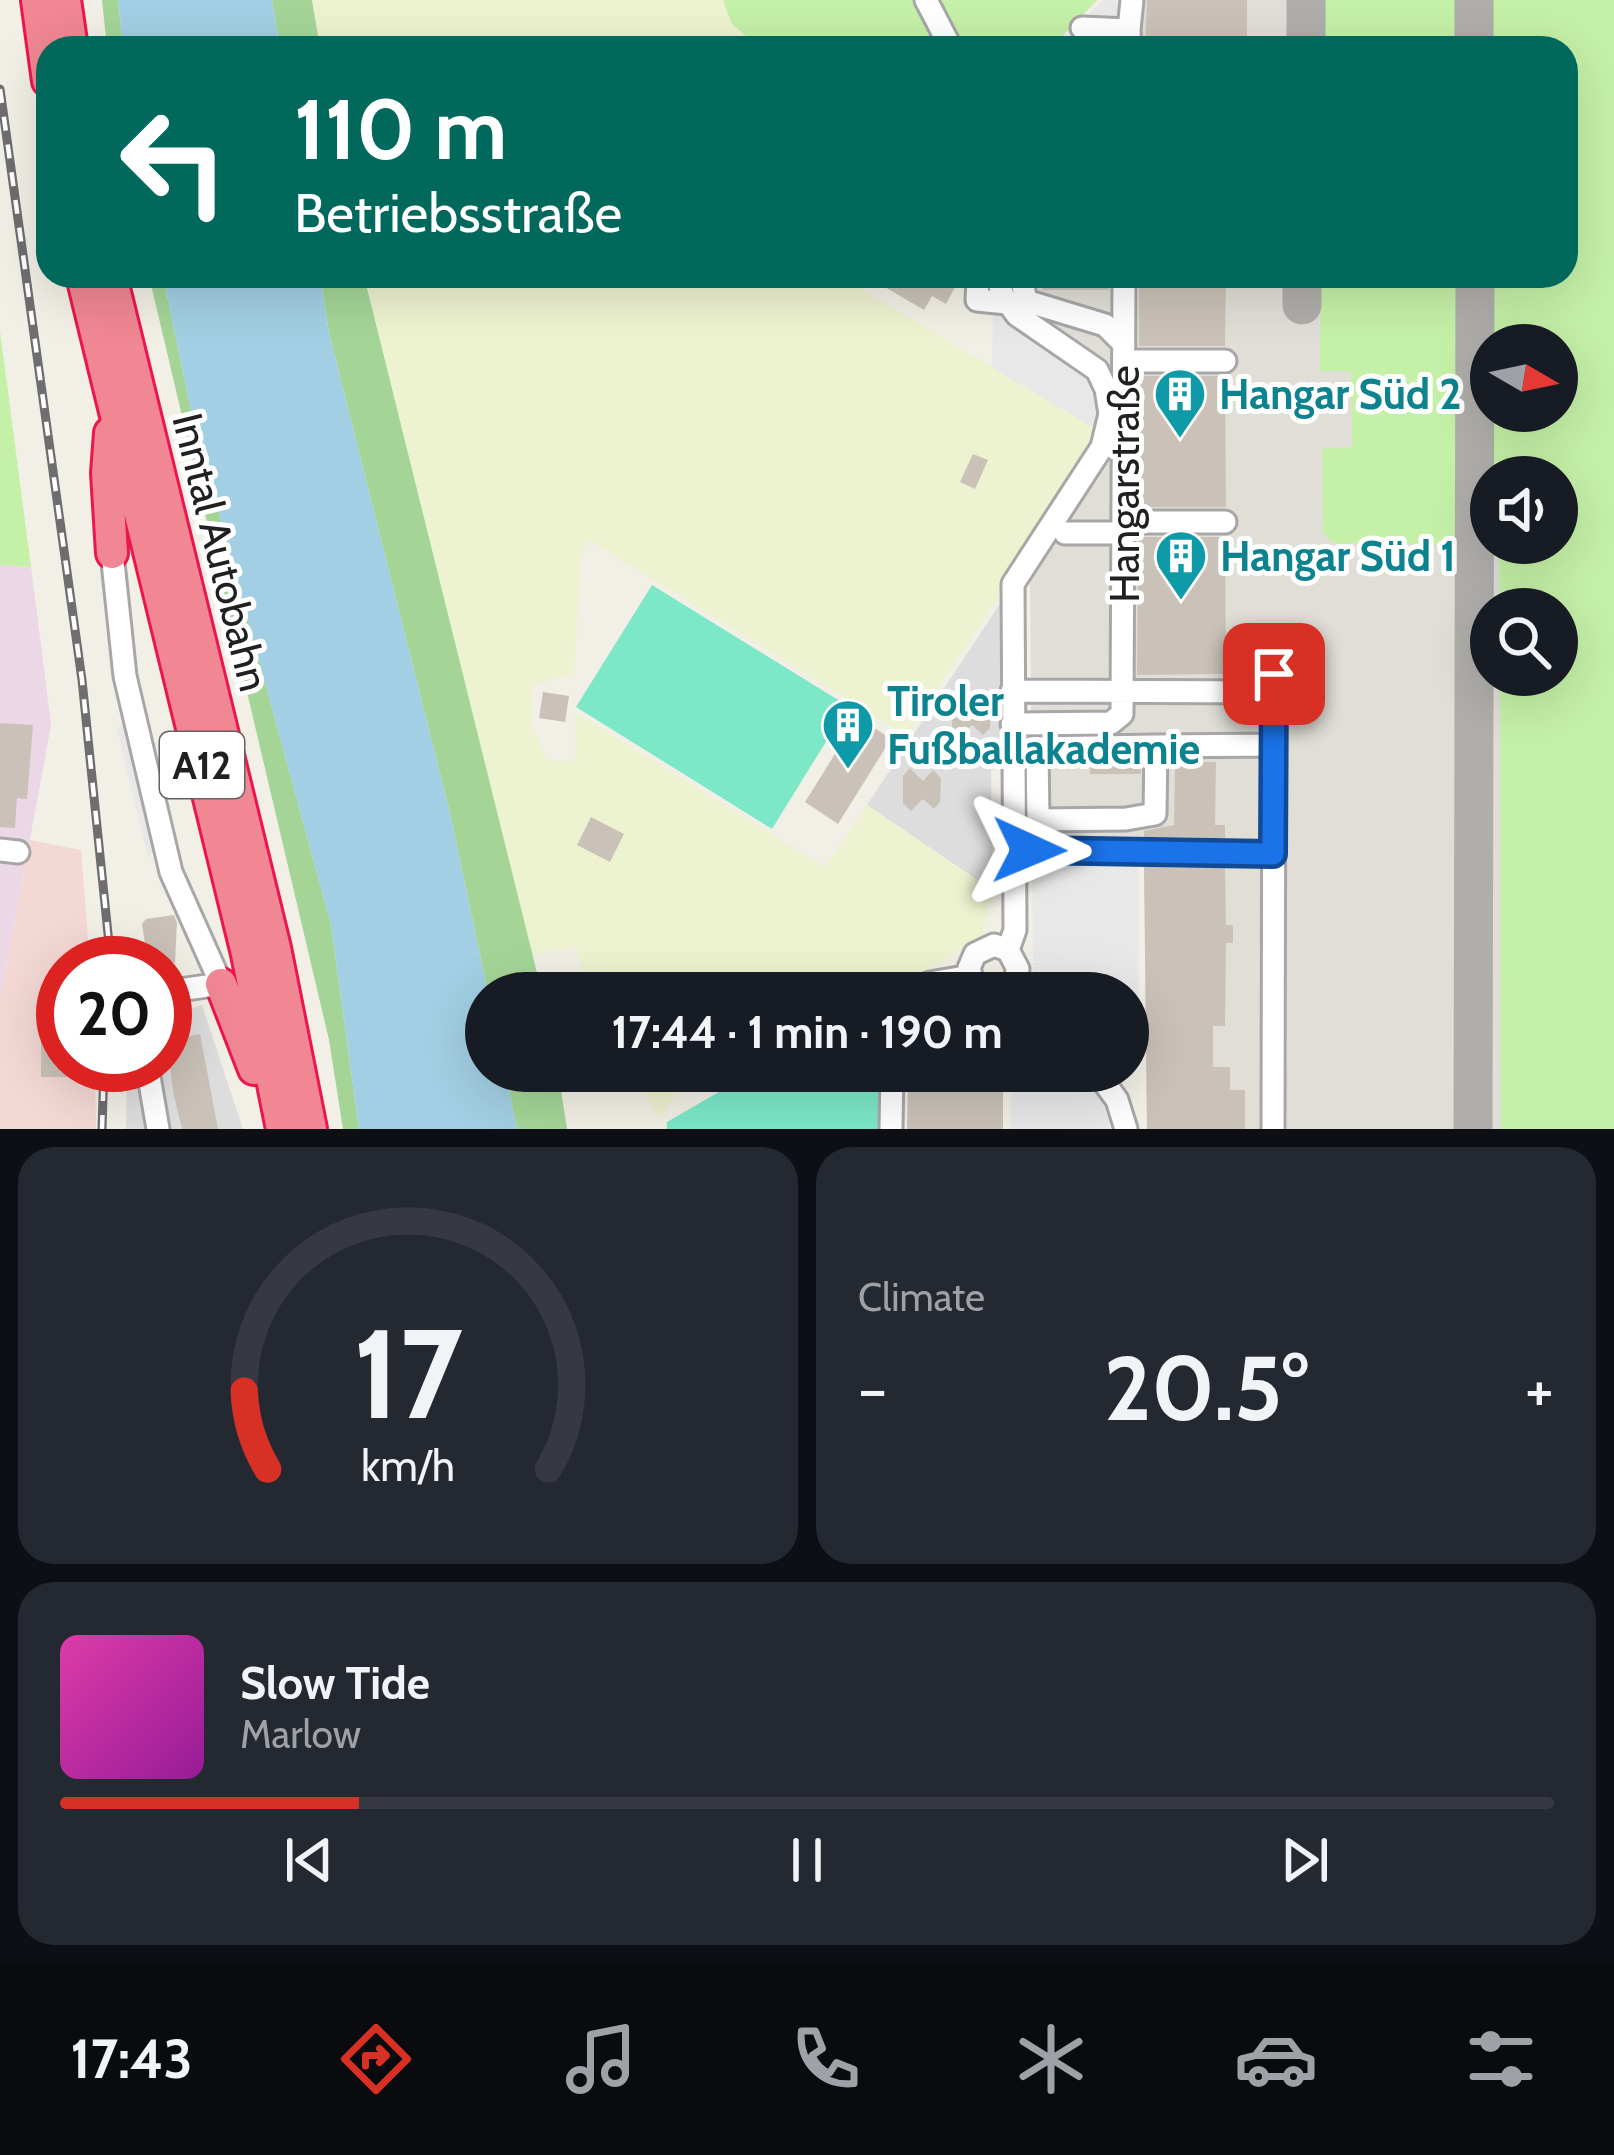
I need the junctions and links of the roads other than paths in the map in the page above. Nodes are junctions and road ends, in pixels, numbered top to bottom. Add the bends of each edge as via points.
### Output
1 (37, 0) edge
2 (65, 0) edge
3 (926, 0) edge
4 (1132, 0) edge
5 (1082, 28) dead end
6 (42, 36) edge
7 (70, 36) edge
8 (945, 36) edge
9 (1117, 36) edge
10 (1130, 36) edge
11 (85, 288) edge
12 (114, 288) edge
13 (978, 288) edge
14 (1001, 288) edge
15 (1023, 288) edge
16 (1124, 288) edge
17 (1006, 302) junction
18 (1124, 352) junction
19 (1225, 361) dead end
20 (111, 404) junction
21 (1225, 521) dead end
22 (1124, 527) junction
23 (1065, 532) dead end
24 (112, 553) joint
25 (1012, 691) junction
26 (1124, 692) junction
27 (1012, 724) junction
28 (1274, 745) junction
29 (1156, 746) junction
30 (1013, 850) junction
31 (1273, 854) junction
32 (998, 948) junction
33 (975, 972) edge
34 (1015, 972) edge
35 (221, 984) junction
36 (192, 988) edge
37 (154, 1092) edge
38 (892, 1092) edge
39 (1112, 1092) edge
40 (158, 1129) edge
41 (281, 1129) edge
42 (311, 1129) edge
43 (891, 1129) edge
44 (1126, 1129) edge
45 (1273, 1129) edge

1 - 6 highway
2 - 7 highway
3 - 8 street
4 - 10 street
5 - 9 street
11 - 20 highway, Inntal Autobahn / A12
12 - 42 highway, Inntal Autobahn / A12
13 - 17 street via 977,300
14 - 17 street
15 - 18 street via 1026,301 1105,326
16 - 18 street, Hangarstraße
17 - 25 street via 1097,370 1110,414 1102,447 1013,584
18 - 19 street
18 - 22 street, Hangarstraße
20 - 24 highway
20 - 41 highway, Inntal Autobahn / A12 via 220,840
21 - 22 street
22 - 23 street
22 - 26 street, Hangarstraße
24 - 35 street via 125,676 171,872
25 - 26 street
25 - 27 street
26 - 27 street via 1122,715 1111,723
26 - 28 street via 1274,683
27 - 30 street
28 - 29 street
28 - 31 street
29 - 29 street via 1155,814 1038,820 1037,748
30 - 31 street
30 - 32 street via 1015,930
31 - 45 street
32 - 33 street via 971,961
32 - 34 street via 1017,961
35 - 36 street
35 - 41 highway
37 - 40 street
38 - 43 street
39 - 44 street

